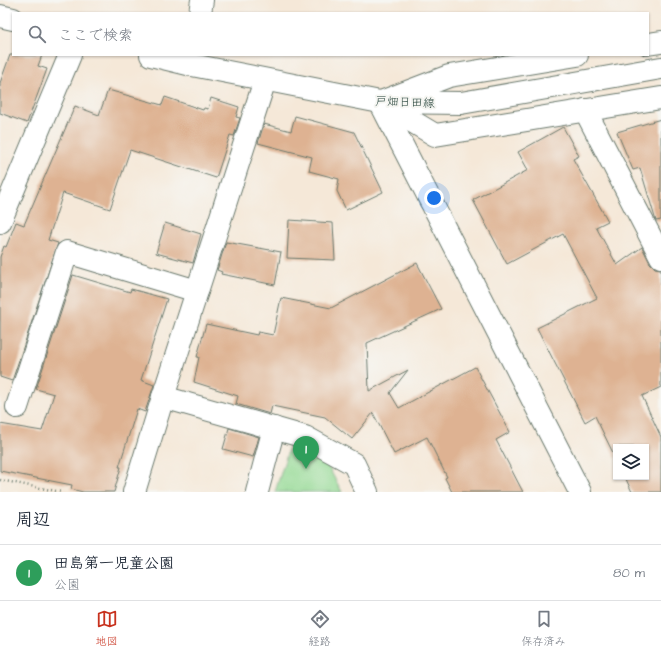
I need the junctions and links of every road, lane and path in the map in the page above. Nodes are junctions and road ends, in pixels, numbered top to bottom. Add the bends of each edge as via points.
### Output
1 (202, 0) edge
2 (200, 12) edge
3 (0, 16) edge
4 (12, 19) edge
5 (661, 42) edge
6 (649, 44) edge
7 (70, 56) edge
8 (159, 56) edge
9 (571, 56) edge
10 (193, 60) edge
11 (661, 68) edge
12 (265, 80) junction
13 (661, 98) edge
14 (380, 102) junction
15 (585, 110) junction
16 (0, 222) edge
17 (661, 257) edge
18 (197, 291) junction
19 (162, 397) junction
20 (17, 407) dead end
21 (274, 428) junction
22 (0, 480) edge
23 (61, 492) edge
24 (134, 492) edge
25 (257, 492) edge
26 (367, 492) edge
27 (580, 492) edge

1 - 2 street
3 - 4 street
5 - 6 street
7 - 16 street
8 - 10 street, 戸畑日田線
9 - 14 street via 449,76
10 - 12 street, 戸畑日田線
11 - 14 street, 戸畑日田線 via 461,103
12 - 14 street, 戸畑日田線
12 - 18 street
13 - 15 street
14 - 15 street via 435,134
14 - 27 street
15 - 17 street
18 - 19 street
18 - 20 street via 67,252
19 - 21 street
19 - 24 street
21 - 25 street
21 - 26 street via 305,437 354,464
22 - 23 path

